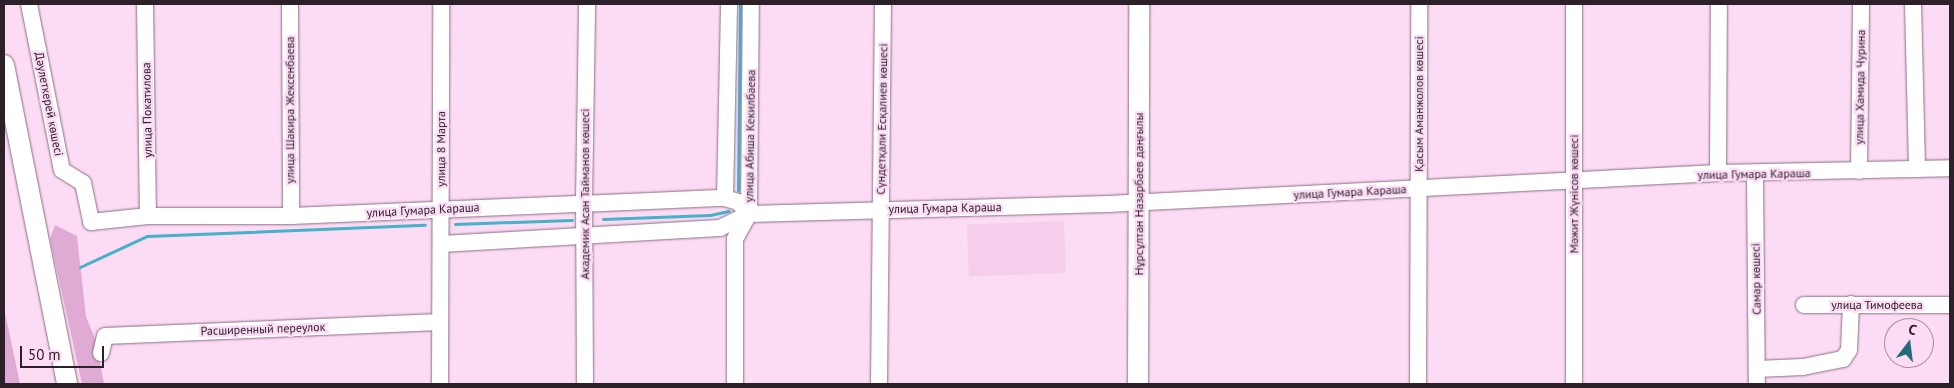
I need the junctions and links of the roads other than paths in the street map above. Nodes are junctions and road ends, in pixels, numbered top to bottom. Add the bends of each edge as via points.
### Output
1 (29, 4) edge
2 (145, 4) edge
3 (290, 4) edge
4 (441, 4) edge
5 (587, 4) edge
6 (729, 4) edge
7 (752, 4) edge
8 (884, 4) edge
9 (1139, 4) edge
10 (1419, 4) edge
11 (1574, 4) edge
12 (1719, 4) edge
13 (1861, 4) edge
14 (1913, 4) edge
15 (4, 65) edge
16 (4, 129) edge
17 (1950, 168) edge
18 (1916, 169) junction
19 (1859, 171) junction
20 (1718, 173) junction
21 (1755, 175) junction
22 (1574, 181) junction
23 (1419, 188) junction
24 (725, 198) junction
25 (584, 202) junction
26 (1139, 203) junction
27 (881, 209) junction
28 (441, 210) junction
29 (749, 214) junction
30 (148, 216) junction
31 (291, 216) junction
32 (91, 222) joint
33 (584, 236) junction
34 (440, 244) junction
35 (1804, 304) dead end
36 (1850, 304) junction
37 (1950, 304) edge
38 (440, 322) junction
39 (101, 353) dead end
40 (1757, 377) edge
41 (56, 384) edge
42 (67, 384) edge
43 (440, 384) edge
44 (585, 384) edge
45 (735, 384) edge
46 (879, 384) edge
47 (1138, 384) edge
48 (1418, 384) edge
49 (1574, 384) edge

1 - 32 street, Дәулеткерей көшесі via 62,170 83,182
2 - 30 street, улица Покатилова
3 - 31 street, улица Шакира Жексенбаева
4 - 28 street, улица 8 Марта
5 - 25 street, Академик Асан Тайманов көшесі
6 - 24 street, улица Абиша Кекилбаева
7 - 29 street, улица Абиша Кекилбаева
8 - 27 street, Сүндетқали Есқалиев көшесі
9 - 26 main road, Нұрсұлтан Назарбаев даңғылы
10 - 23 street, Қасым Аманжолов көшесі
11 - 22 street, Мәжит Жүнісов көшесі
12 - 20 street
13 - 19 street, улица Хамида Чурина
14 - 18 street
15 - 42 main road
16 - 41 main road
17 - 18 street, улица Гумара Караша
18 - 19 street, улица Гумара Караша
19 - 21 street, улица Гумара Караша
20 - 21 street, улица Гумара Караша
20 - 22 street, улица Гумара Караша
21 - 40 street, Самар көшесі
22 - 23 street, улица Гумара Караша
22 - 49 street, Мәжит Жүнісов көшесі
23 - 26 street, улица Гумара Караша
23 - 48 street, Қасым Аманжолов көшесі
24 - 25 street, улица Гумара Караша
24 - 29 street via 738,202
25 - 28 street, улица Гумара Караша
25 - 33 street, Академик Асан Тайманов көшесі
26 - 27 street, улица Гумара Караша
26 - 47 main road, Нұрсұлтан Назарбаев даңғылы
27 - 29 street, улица Гумара Караша
27 - 46 street, Сүндетқали Есқалиев көшесі
28 - 31 street, улица Гумара Караша
28 - 34 street, улица 8 Марта
29 - 33 street, улица Гумара Караша via 720,228
29 - 45 street, улица Абиша Кекилбаева via 735,239
30 - 31 street, улица Гумара Караша
30 - 32 street, улица Гумара Караша
33 - 34 street, улица Гумара Караша
33 - 44 street, Академик Асан Тайманов көшесі
34 - 38 street, улица 8 Марта
35 - 36 street, улица Тимофеева
36 - 37 street, улица Тимофеева
36 - 40 street via 1849,350 1843,359
38 - 39 street, Расширенный переулок via 105,336
38 - 43 street, улица 8 Марта

